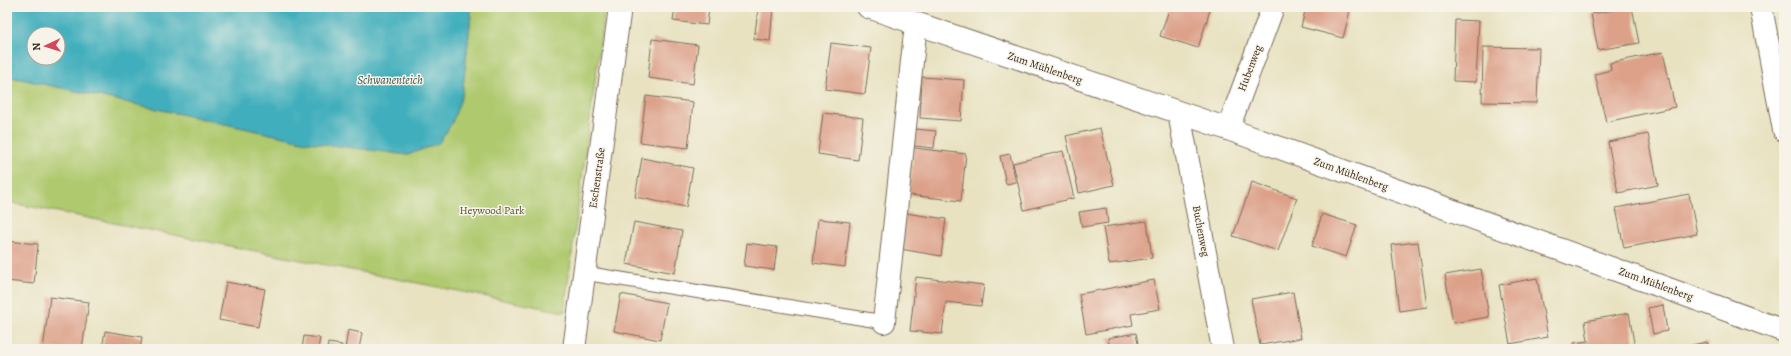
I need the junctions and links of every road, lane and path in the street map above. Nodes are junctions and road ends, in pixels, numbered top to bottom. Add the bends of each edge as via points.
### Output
1 (620, 7) edge
2 (868, 7) edge
3 (1273, 7) edge
4 (1761, 7) edge
5 (916, 24) junction
6 (1179, 113) junction
7 (1228, 129) junction
8 (1784, 130) edge
9 (584, 273) junction
10 (884, 322) joint
11 (1784, 331) edge
12 (574, 349) edge
13 (1223, 349) edge

1 - 9 street, Eschenstraße
2 - 5 street, Zum Mühlenberg
3 - 7 street, Hubenweg
4 - 8 street
5 - 6 street, Zum Mühlenberg
5 - 10 street
6 - 7 street, Zum Mühlenberg
6 - 13 street, Buchenweg
7 - 11 street, Zum Mühlenberg
9 - 10 lane
9 - 12 street, Eschenstraße

